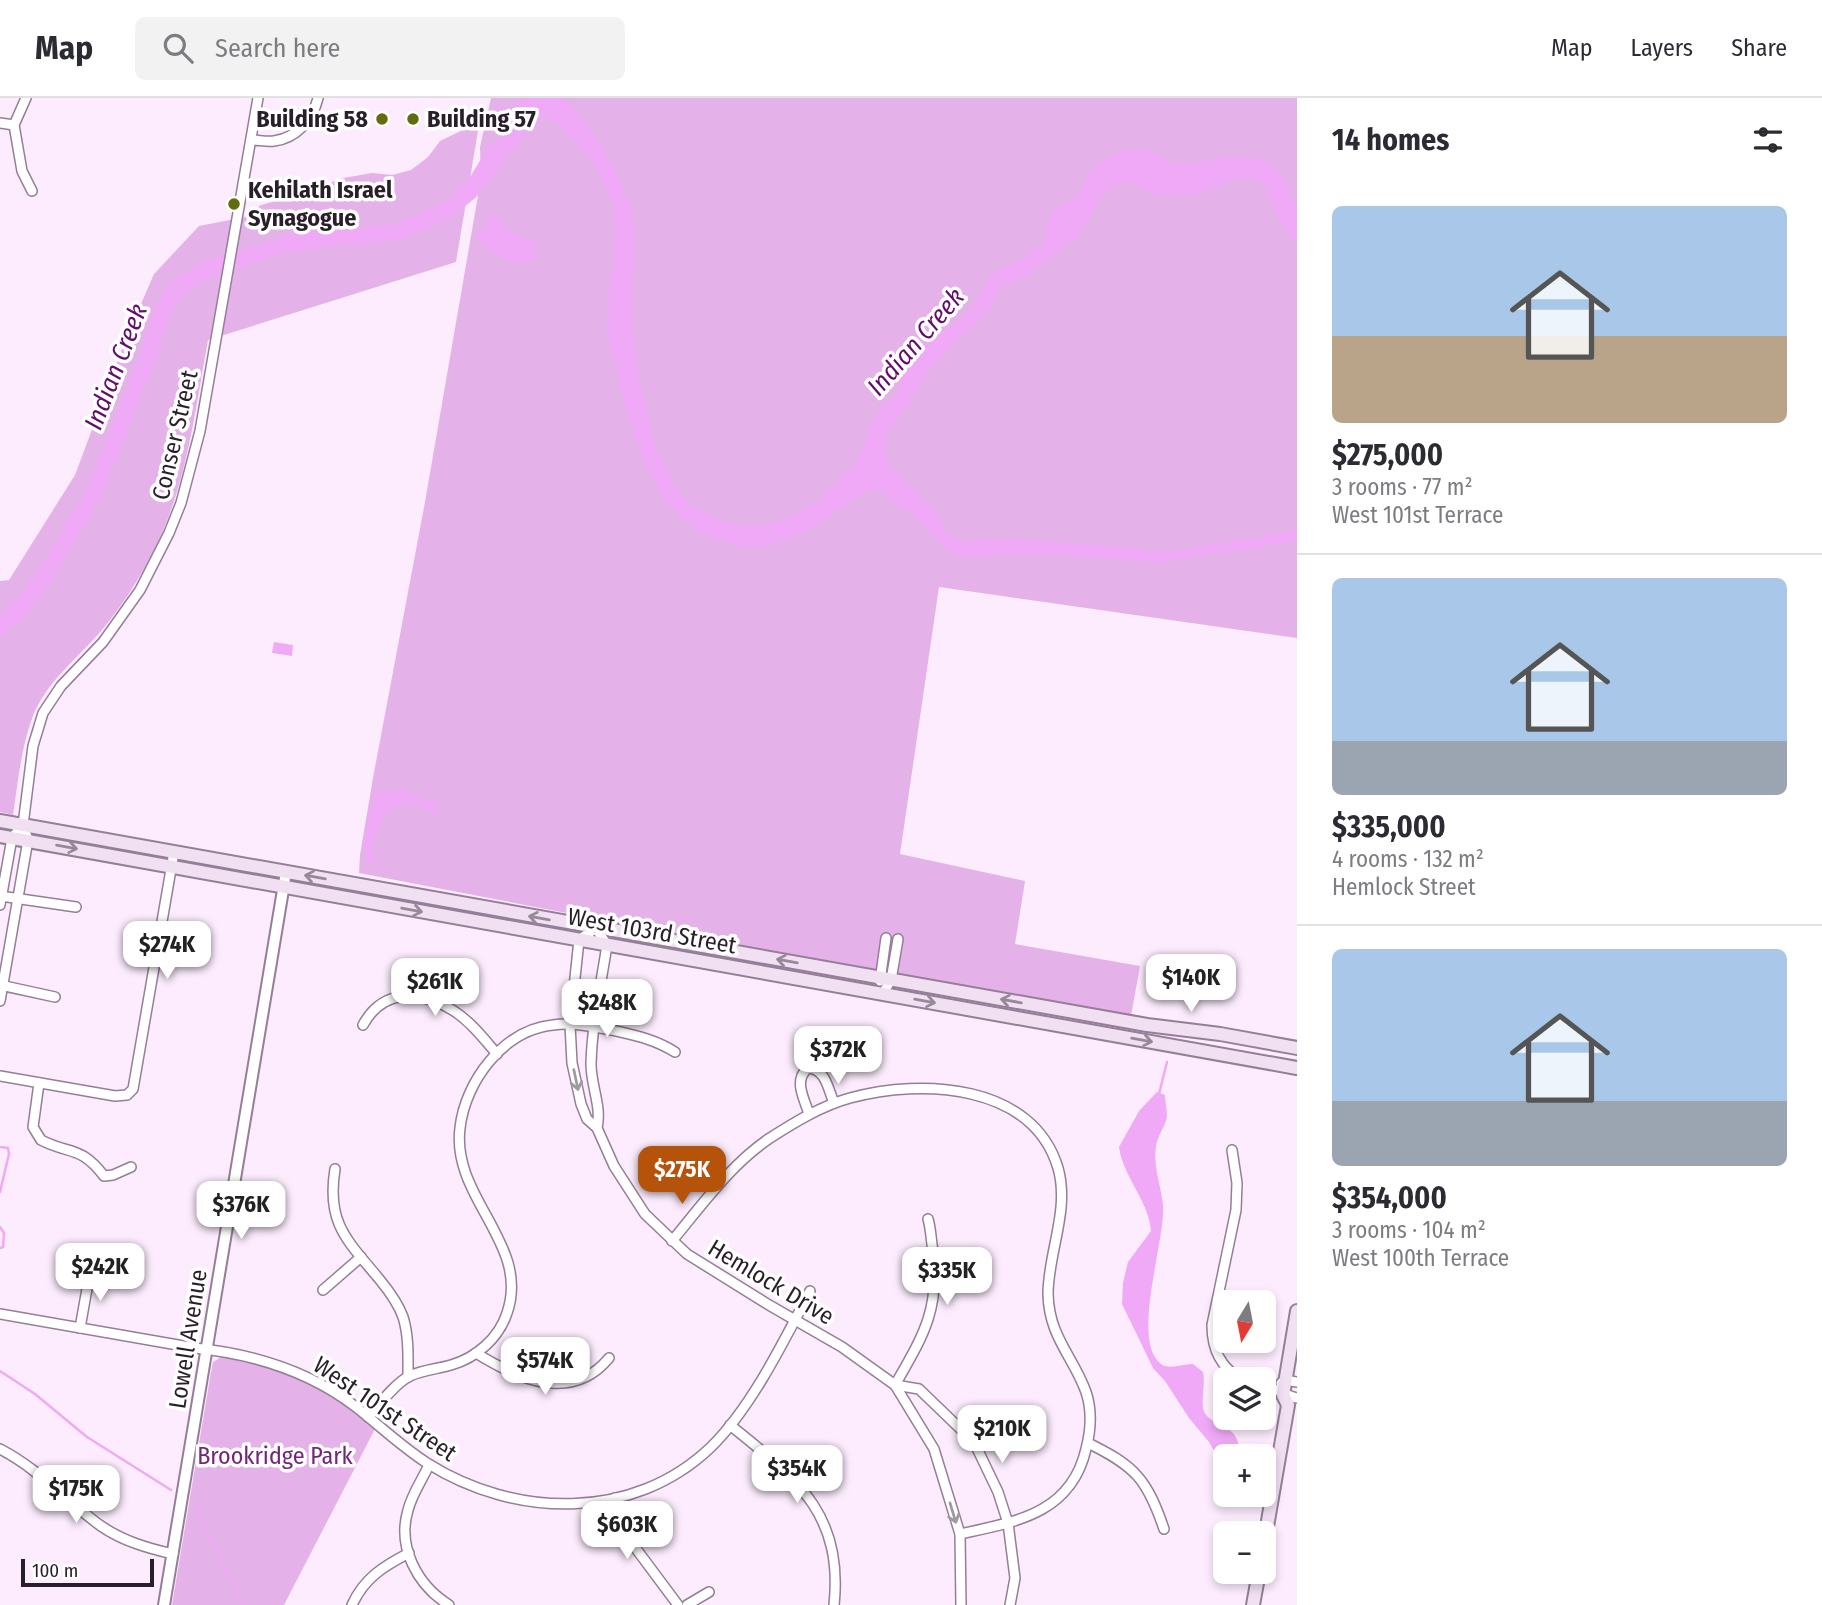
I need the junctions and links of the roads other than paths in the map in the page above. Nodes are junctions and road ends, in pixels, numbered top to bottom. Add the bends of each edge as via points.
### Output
1 (26, 98) edge
2 (258, 98) edge
3 (318, 98) edge
4 (0, 123) edge
5 (14, 125) junction
6 (251, 140) junction
7 (32, 191) dead end
8 (0, 821) edge
9 (23, 825) junction
10 (6, 837) edge
11 (28, 841) junction
12 (174, 852) junction
13 (171, 866) junction
14 (286, 872) junction
15 (284, 887) junction
16 (0, 899) edge
17 (18, 899) junction
18 (76, 907) dead end
19 (596, 928) junction
20 (886, 938) dead end
21 (898, 939) dead end
22 (579, 940) junction
23 (607, 945) junction
24 (885, 979) junction
25 (1, 985) edge
26 (883, 993) junction
27 (55, 997) dead end
28 (0, 1001) edge
29 (363, 1025) dead end
30 (570, 1025) junction
31 (594, 1026) junction
32 (1297, 1048) edge
33 (675, 1052) dead end
34 (497, 1054) junction
35 (1297, 1068) edge
36 (0, 1076) edge
37 (39, 1083) junction
38 (834, 1103) junction
39 (809, 1114) junction
40 (597, 1128) junction
41 (1232, 1150) dead end
42 (131, 1167) dead end
43 (335, 1169) dead end
44 (928, 1219) dead end
45 (672, 1241) junction
46 (362, 1257) junction
47 (90, 1272) dead end
48 (323, 1290) dead end
49 (810, 1291) dead end
50 (1297, 1311) edge
51 (0, 1314) edge
52 (795, 1319) junction
53 (80, 1328) junction
54 (208, 1349) junction
55 (476, 1353) junction
56 (609, 1358) dead end
57 (1226, 1367) edge
58 (408, 1377) junction
59 (895, 1385) junction
60 (1289, 1392) edge
61 (368, 1417) junction
62 (730, 1425) junction
63 (1088, 1443) junction
64 (0, 1449) edge
65 (429, 1465) junction
66 (615, 1498) junction
67 (1268, 1521) edge
68 (1008, 1523) junction
69 (1164, 1529) dead end
70 (960, 1534) junction
71 (409, 1553) junction
72 (173, 1554) junction
73 (1256, 1584) edge
74 (709, 1592) dead end
75 (164, 1605) edge
76 (352, 1605) edge
77 (449, 1605) edge
78 (678, 1605) edge
79 (687, 1605) edge
80 (834, 1605) edge
81 (961, 1605) edge
82 (1010, 1605) edge
83 (1252, 1605) edge

1 - 5 street
2 - 6 street, Conser Street
3 - 6 street via 310,120 291,135 274,141
4 - 5 street
5 - 7 street via 22,171
6 - 9 street, Conser Street via 194,461 177,513 134,598 43,713 33,746
8 - 9 main road, West 103rd Street
9 - 10 street
9 - 11 street, Conser Street
9 - 12 main road, West 103rd Street
10 - 11 main road, West 103rd Street
10 - 16 street
11 -> 13 main road, West 103rd Street
11 - 17 street, Conser Street
12 - 13 street
12 - 14 main road, West 103rd Street
13 - 15 main road, West 103rd Street
13 - 37 street via 133,1089 115,1096
14 - 15 street, Lowell Avenue
19 -> 14 main road, West 103rd Street
15 -> 22 main road, West 103rd Street
15 - 54 street, Lowell Avenue
16 - 17 street
17 - 18 street
17 - 25 street, Conser Street
19 - 22 street
19 - 23 street
24 -> 19 main road, West 103rd Street
20 - 24 street
21 - 24 street
22 - 23 main road, West 103rd Street
22 - 30 street, Hemlock Drive
23 - 26 main road, West 103rd Street
23 - 31 street, Hemlock Drive
24 - 26 street
32 -> 24 main road, West 103rd Street
25 - 27 street
25 - 28 street, Conser Street
26 -> 35 main road, West 103rd Street
29 - 34 street via 385,1000 426,999 454,1011
30 - 31 street
30 - 34 street via 549,1025 530,1032
30 -> 40 street, Hemlock Drive via 581,1104
31 - 33 street via 648,1037
31 - 40 street, Hemlock Drive via 591,1069 600,1115
34 - 55 street via 468,1093 459,1132 463,1169 506,1252 512,1279 502,1325
36 - 37 street
37 - 42 street via 33,1127 41,1140 78,1152 104,1176
38 - 39 street
38 - 39 street via 823,1074 808,1068 799,1082
38 - 63 street via 894,1090 967,1093 998,1101 1039,1130 1058,1168 1061,1202 1048,1294 1057,1335 1088,1398
39 - 45 street via 750,1154
40 - 45 street, Hemlock Drive via 630,1194
41 - 57 street via 1237,1196 1212,1325 1216,1353
43 - 46 street via 337,1221
44 - 59 street via 936,1275 933,1305 922,1338
45 - 52 street, Hemlock Drive
46 - 48 street
46 - 58 street via 403,1316
47 - 53 street
49 - 52 street, West 101st Street
50 - 60 main road
51 - 53 street, West 101st Street
52 - 59 street, Hemlock Drive
52 - 62 street, West 101st Street
53 - 54 street, West 101st Street
54 - 61 street, West 101st Street via 278,1364 312,1379
54 - 72 street, Lowell Avenue
55 - 56 street via 519,1377 552,1383 582,1378
55 - 58 street
58 - 61 street
59 - 68 street, Hemlock Drive via 919,1389 974,1442
59 -> 70 street, Hemlock Drive via 934,1448
60 - 67 main road
61 - 65 street, West 101st Street
62 - 66 street, West 101st Street via 684,1468
62 - 80 street via 786,1470 812,1501 831,1544
63 - 68 street via 1084,1461 1057,1499
63 - 69 street via 1138,1475 1149,1489
64 - 72 street via 36,1471 102,1526 138,1545
65 - 66 street, West 101st Street via 463,1483 511,1499 560,1505
65 - 71 street via 406,1516
66 - 78 street via 637,1550
68 - 70 street
68 - 82 street, Hemlock Drive via 1015,1578
70 - 81 street, Hemlock Drive
71 - 76 street via 372,1576
71 - 77 street via 424,1584
72 - 75 street, Lowell Avenue
73 - 83 main road
74 - 79 street

